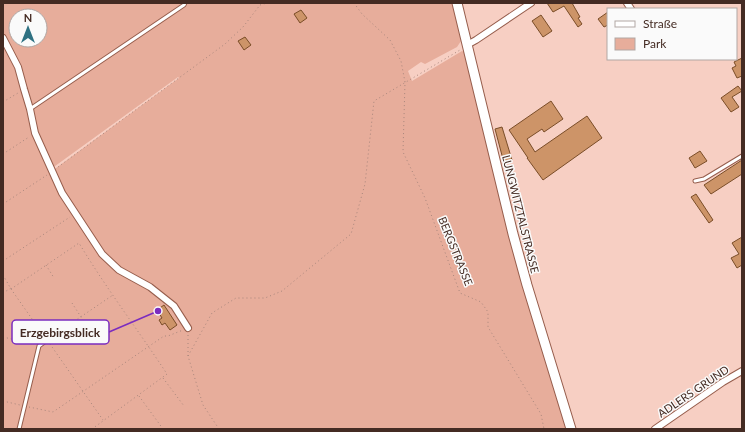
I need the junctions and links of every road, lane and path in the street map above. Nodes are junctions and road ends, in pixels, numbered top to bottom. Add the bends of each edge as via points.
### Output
1 (185, 3) edge
2 (267, 3) edge
3 (354, 3) edge
4 (457, 3) edge
5 (531, 3) edge
6 (3, 38) edge
7 (467, 46) junction
8 (405, 82) junction
9 (24, 89) junction
10 (3, 102) edge
11 (30, 109) junction
12 (35, 133) junction
13 (3, 154) edge
14 (742, 156) edge
15 (52, 172) junction
16 (695, 181) dead end
17 (3, 204) edge
18 (75, 214) junction
19 (3, 261) edge
20 (46, 265) junction
21 (3, 276) edge
22 (54, 278) dead end
23 (11, 288) junction
24 (3, 293) edge
25 (113, 295) junction
26 (72, 303) dead end
27 (81, 317) junction
28 (188, 328) junction
29 (90, 331) dead end
30 (3, 337) edge
31 (47, 340) junction
32 (39, 346) junction
33 (149, 346) junction
34 (188, 356) junction
35 (742, 371) edge
36 (163, 377) junction
37 (84, 391) junction
38 (138, 395) junction
39 (3, 401) edge
40 (25, 406) junction
41 (184, 406) dead end
42 (103, 421) junction
43 (19, 429) edge
44 (93, 429) edge
45 (163, 429) edge
46 (219, 429) edge
47 (544, 429) edge
48 (571, 429) edge
49 (655, 429) edge

1 - 11 lane
2 - 15 path via 260,5 244,27 225,44
3 - 8 path, BERGSTRASSE via 390,40 401,61
4 - 7 main road, LUNGWITZTALSTRASSE
5 - 7 street
6 - 9 street via 18,67
7 - 8 path
7 - 48 main road, LUNGWITZTALSTRASSE via 513,234
8 - 34 path via 374,101 365,184 351,234 282,291 265,298 236,298 212,313
8 - 47 path, BERGSTRASSE via 403,152 425,198 460,293 481,302 488,312 488,327 541,414
9 - 10 path
9 - 11 street
11 - 12 street
12 - 13 path
12 - 15 street
14 - 16 lane via 704,179
15 - 17 path
15 - 18 street
18 - 19 path
18 - 28 street via 102,254 119,270 150,287 174,306
20 - 22 path
20 - 23 path
20 - 25 path via 78,243
21 - 23 path
23 - 24 path
23 - 31 path
25 - 27 path
25 - 33 path
26 - 27 path
27 - 29 path
27 - 31 path
28 - 33 path via 164,336
28 - 34 path
30 - 32 path
31 - 32 lane
31 - 37 path
32 - 40 lane
33 - 36 path via 167,374
33 - 37 path
34 - 46 path via 203,405
35 - 49 street, ADLERS GRUND
36 - 38 path
36 - 41 path
37 - 40 path via 53,412
37 - 42 path
38 - 42 path
38 - 45 path
39 - 40 path
40 - 43 lane
42 - 44 path

